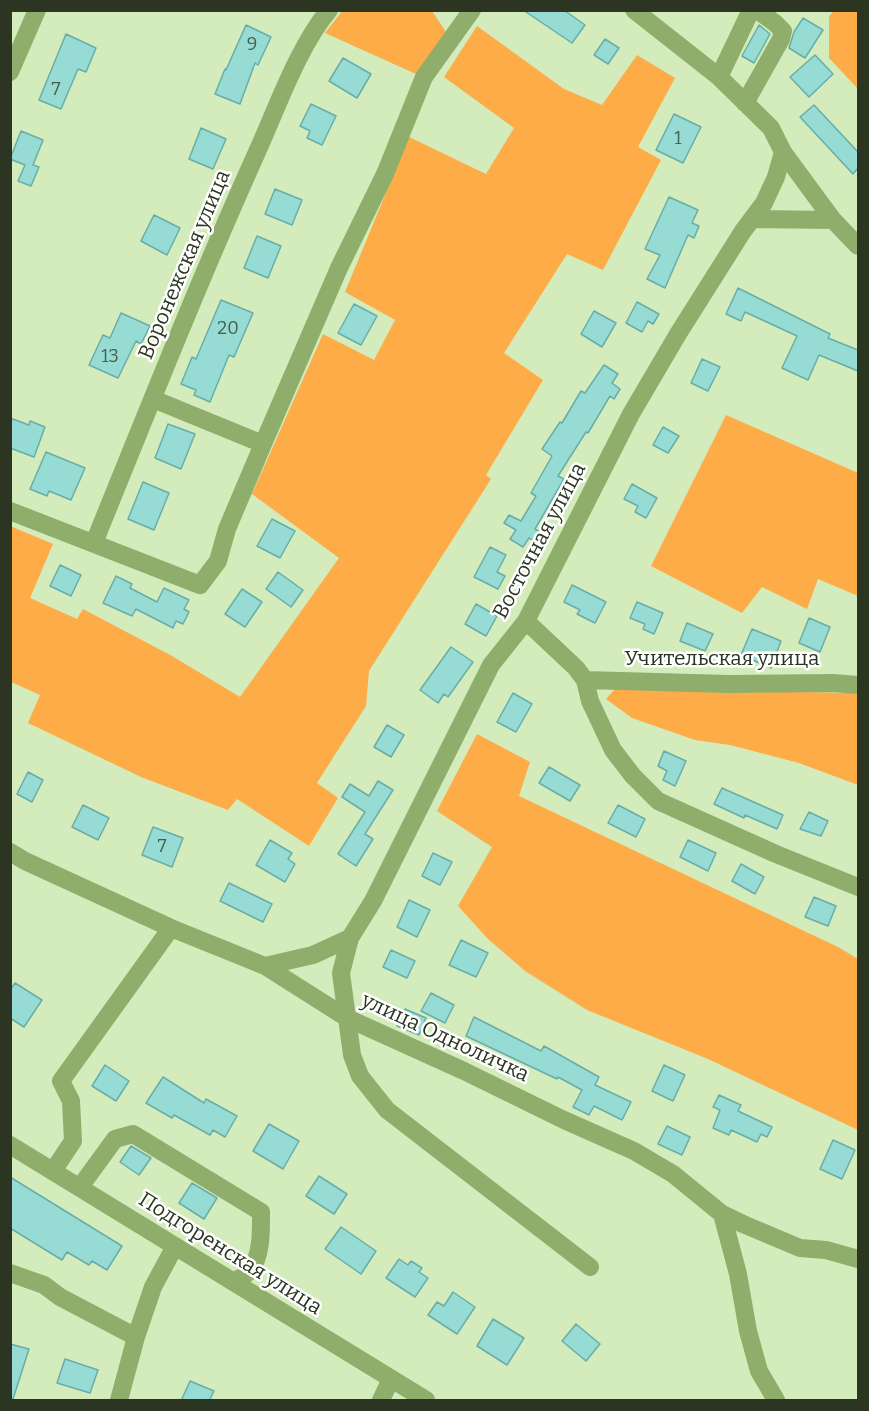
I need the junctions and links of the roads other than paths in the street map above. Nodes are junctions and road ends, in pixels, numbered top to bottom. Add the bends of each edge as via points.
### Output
1 (37, 10) edge
2 (329, 10) edge
3 (472, 10) edge
4 (634, 10) edge
5 (751, 10) edge
6 (757, 10) edge
7 (10, 72) edge
8 (719, 77) junction
9 (745, 103) junction
10 (783, 152) junction
11 (752, 219) junction
12 (833, 220) junction
13 (858, 246) edge
14 (153, 399) junction
15 (263, 444) junction
16 (10, 511) edge
17 (94, 543) junction
18 (526, 621) junction
19 (585, 680) junction
20 (858, 685) edge
21 (10, 852) edge
22 (858, 887) edge
23 (171, 928) junction
24 (350, 938) junction
25 (265, 966) junction
26 (347, 1018) junction
27 (10, 1145) edge
28 (53, 1171) junction
29 (80, 1187) junction
30 (722, 1214) junction
31 (175, 1246) junction
32 (858, 1259) edge
33 (590, 1267) dead end
34 (10, 1273) edge
35 (233, 1282) junction
36 (136, 1337) junction
37 (391, 1379) junction
38 (119, 1401) edge
39 (381, 1401) edge
40 (426, 1401) edge
41 (776, 1401) edge

1 - 7 street
2 - 14 street, Воронежская улица via 294,71
3 - 15 street via 424,77 385,174 339,268
4 - 8 street
5 - 8 street
6 - 9 street via 783,31 782,39
8 - 9 street
9 - 10 street via 771,128
10 - 11 street, Восточная улица via 764,203
10 - 12 street
11 - 12 street
11 - 18 street, Восточная улица via 631,414
12 - 13 street
14 - 15 street
14 - 17 street, Воронежская улица
15 - 17 street via 227,529 218,561 200,585
16 - 17 street
18 - 19 street
18 - 24 street, Восточная улица via 491,665 373,902
19 - 20 street, Учительская улица
19 - 22 street via 590,701 613,750 658,801
21 - 23 street, улица Одноличка
23 - 25 street, улица Одноличка
23 - 28 street via 61,1081 71,1101 73,1141
24 - 25 street via 313,955
24 - 26 street via 341,973
25 - 26 street, улица Одноличка
26 - 30 street, улица Одноличка via 634,1151 673,1174
26 - 33 street via 352,1056 360,1076 387,1110
27 - 28 street, Подгоренская улица
28 - 29 street, Подгоренская улица
29 - 31 street, Подгоренская улица
29 - 35 street via 115,1139 133,1134 261,1212 256,1257 250,1271
30 - 32 street, улица Одноличка via 800,1248
30 - 41 street via 759,1371
31 - 35 street, Подгоренская улица
31 - 36 street via 153,1287
34 - 36 street via 44,1285
35 - 37 street, Подгоренская улица
36 - 38 street
37 - 39 street
37 - 40 street, Подгоренская улица

